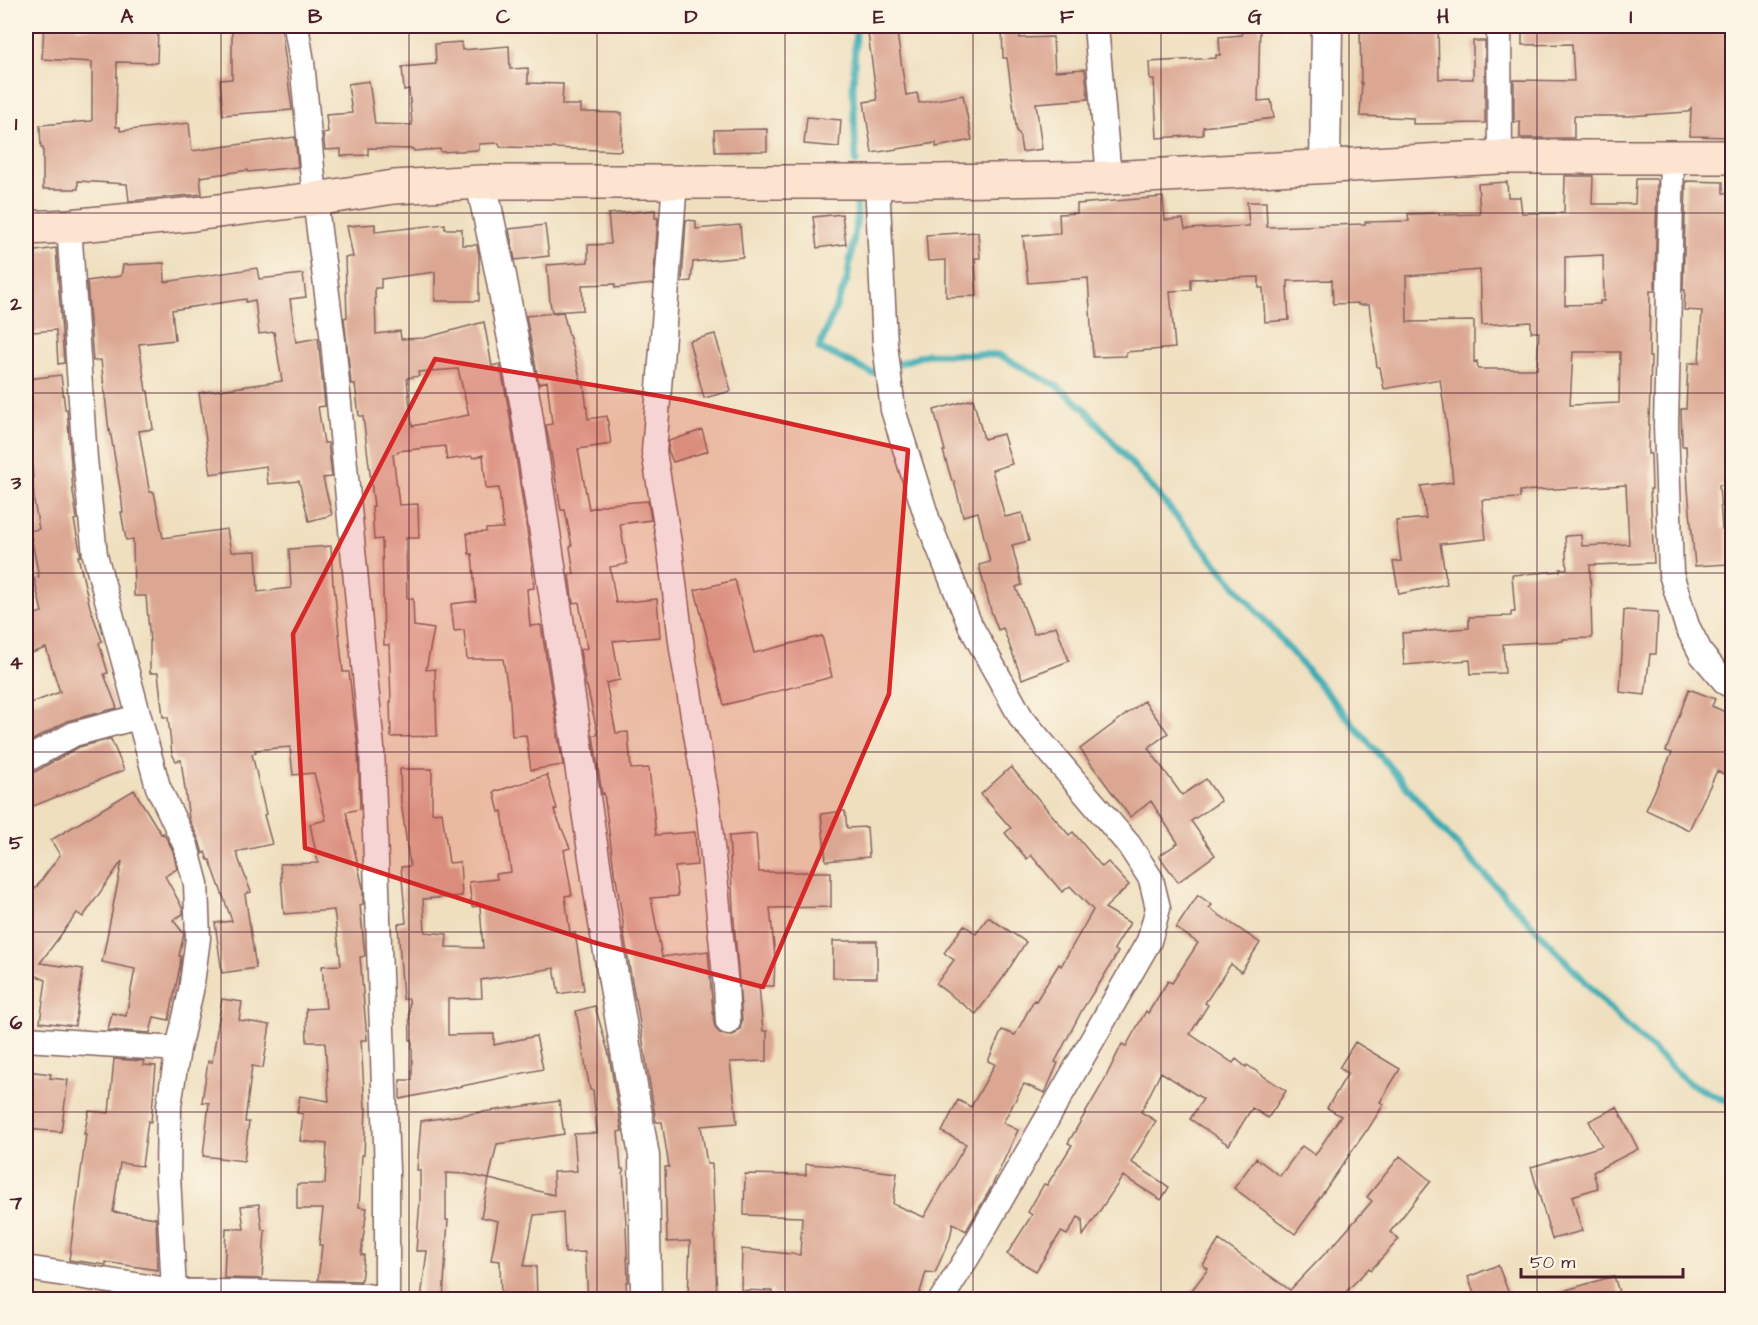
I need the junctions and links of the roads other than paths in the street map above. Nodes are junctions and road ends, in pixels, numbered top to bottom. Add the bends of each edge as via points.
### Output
1 (296, 26) edge
2 (1327, 26) edge
3 (1499, 26) edge
4 (1092, 28) edge
5 (1672, 156) junction
6 (1500, 157) junction
7 (1732, 157) edge
8 (1325, 166) junction
9 (1109, 178) junction
10 (481, 182) junction
11 (675, 182) junction
12 (877, 182) junction
13 (315, 199) junction
14 (69, 226) junction
15 (26, 228) edge
16 (1732, 686) edge
17 (138, 717) junction
18 (26, 760) edge
19 (728, 1022) dead end
20 (26, 1040) edge
21 (178, 1049) junction
22 (26, 1268) edge
23 (174, 1291) junction
24 (387, 1299) edge
25 (646, 1299) edge
26 (941, 1299) edge

1 - 13 street
2 - 8 street
3 - 6 street
4 - 9 street
5 - 6 main road
5 - 7 main road
5 - 16 street via 1666,426 1671,574 1687,626 1702,655
6 - 8 main road
8 - 9 main road
9 - 12 main road
10 - 11 main road
10 - 13 main road via 394,186
10 - 25 street via 526,407 603,917 644,1156
11 - 12 main road
11 - 19 street via 654,452 708,806
12 - 26 street via 892,410 928,521 970,625 1022,719 1129,845 1150,879 1158,908 1149,941
13 - 14 main road
13 - 24 street via 333,341 372,748 387,1171
14 - 15 main road
14 - 17 street via 95,555
17 - 18 street via 74,734
17 - 21 street via 158,787 186,846 196,884 198,938
20 - 21 street
21 - 23 street via 169,1105
22 - 23 street
23 - 24 street

